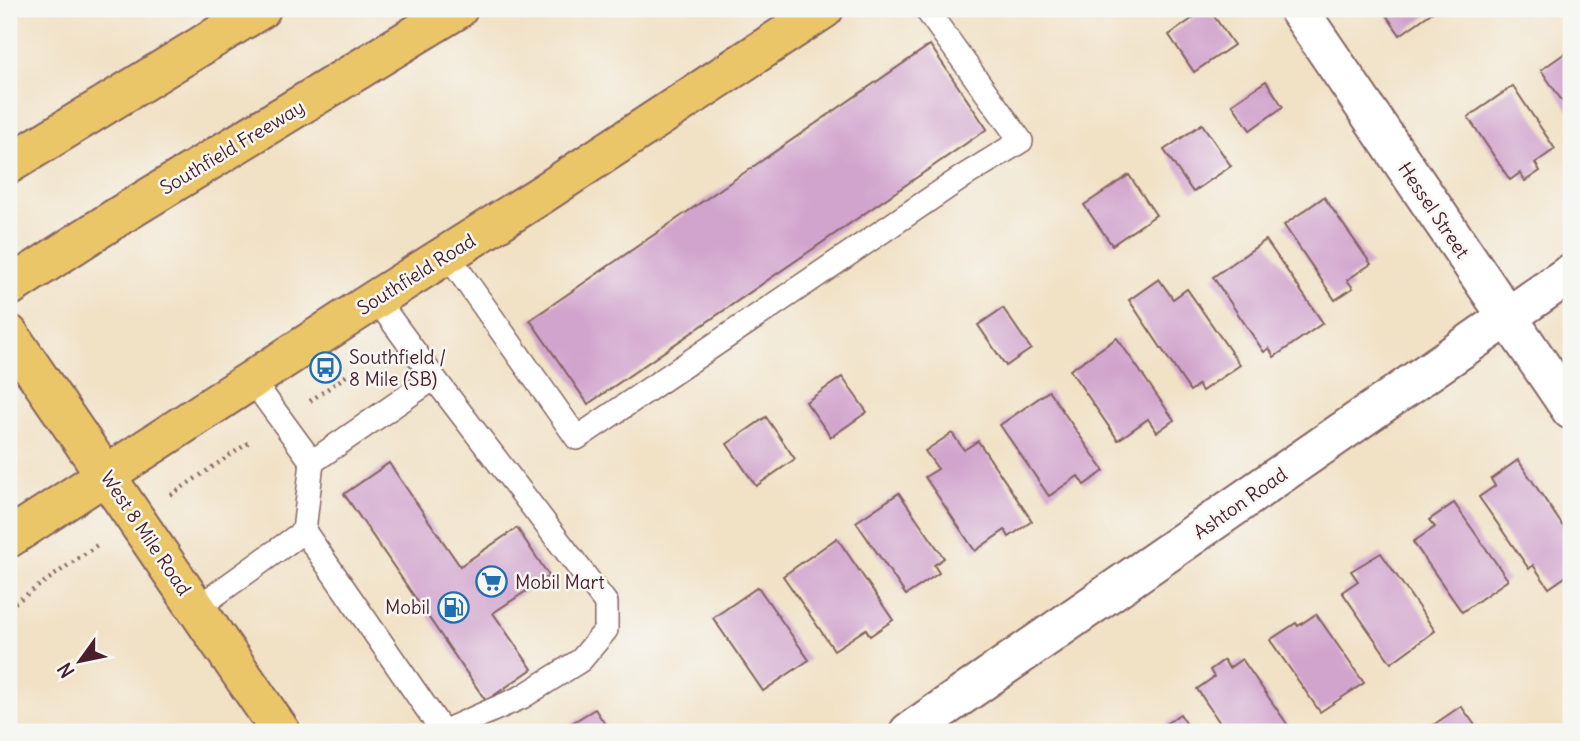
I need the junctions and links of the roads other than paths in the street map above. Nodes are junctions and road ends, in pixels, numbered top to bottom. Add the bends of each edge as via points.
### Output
1 (261, 9) edge
2 (458, 9) edge
3 (824, 9) edge
4 (926, 9) edge
5 (1298, 9) edge
6 (9, 164) edge
7 (447, 254) junction
8 (1571, 274) edge
9 (9, 287) edge
10 (376, 299) junction
11 (1507, 318) junction
12 (9, 334) edge
13 (434, 378) junction
14 (252, 380) junction
15 (1571, 410) edge
16 (312, 462) junction
17 (106, 474) junction
18 (304, 531) junction
19 (9, 538) edge
20 (197, 608) junction
21 (281, 732) edge
22 (443, 732) edge
23 (909, 732) edge

1 - 6 main road
2 - 9 main road, Southfield Freeway
3 - 7 main road, Southfield Road
4 - 7 lane via 1021,142 577,438
5 - 11 street, Hessel Street
7 - 10 main road, Southfield Road
8 - 11 street, Ashton Road
10 - 13 lane
10 - 14 main road, Southfield Road
11 - 15 street, Hessel Street
11 - 23 street, Ashton Road
12 - 17 main road, West 8 Mile Road
13 - 16 lane
13 - 22 lane via 606,603 606,630 581,660 522,697
14 - 16 lane
14 - 17 main road, Southfield Road
16 - 18 lane
17 - 19 main road, Southfield Road
17 - 20 main road, West 8 Mile Road
18 - 20 lane
18 - 22 lane
20 - 21 main road, West 8 Mile Road

